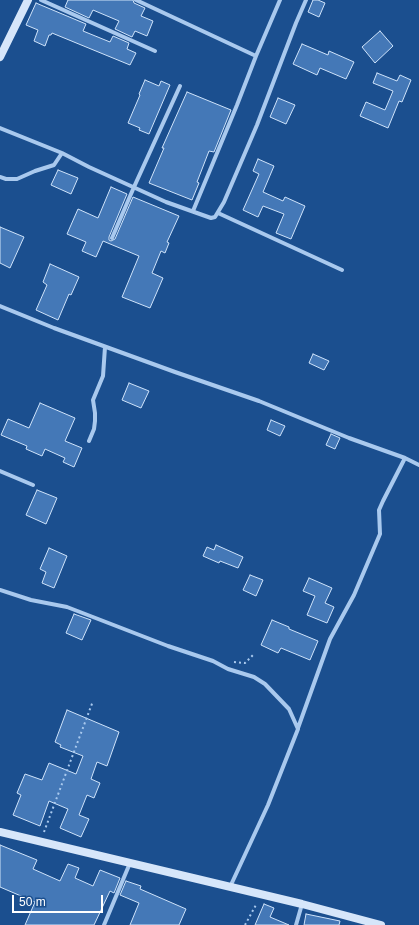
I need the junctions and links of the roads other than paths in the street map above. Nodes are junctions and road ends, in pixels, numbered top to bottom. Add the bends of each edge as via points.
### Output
1 (28, 0) edge
2 (41, 0) edge
3 (136, 0) edge
4 (280, 0) edge
5 (306, 0) edge
6 (155, 51) dead end
7 (256, 56) junction
8 (0, 57) edge
9 (180, 86) dead end
10 (0, 128) edge
11 (62, 152) junction
12 (0, 177) edge
13 (134, 187) junction
14 (193, 211) junction
15 (218, 213) junction
16 (112, 238) dead end
17 (342, 270) dead end
18 (0, 306) edge
19 (106, 347) junction
20 (89, 441) dead end
21 (405, 458) junction
22 (419, 465) edge
23 (0, 471) edge
24 (33, 485) dead end
25 (0, 590) edge
26 (298, 729) junction
27 (0, 832) edge
28 (130, 863) junction
29 (230, 888) junction
30 (302, 904) junction
31 (104, 925) edge
32 (296, 925) edge
33 (381, 925) edge

1 - 8 main road
2 - 6 street
3 - 7 street
4 - 7 street
5 - 15 street via 258,125
7 - 14 street via 238,106
9 - 13 street
10 - 11 street
11 - 12 street via 54,165 35,170 18,179
11 - 13 street via 88,167
13 - 14 street
13 - 16 street
14 - 15 street via 211,218
15 - 17 street
18 - 19 street
19 - 20 street via 103,376 93,400 94,429
19 - 21 street via 259,400 349,438
21 - 22 street
21 - 26 street via 382,501 380,534 354,596 330,639
23 - 24 street
25 - 26 street via 31,600 67,607 254,677 265,684 289,709
26 - 29 street via 268,805
27 - 28 main road
28 - 29 main road
28 - 31 street
29 - 30 main road
30 - 32 street
30 - 33 main road

